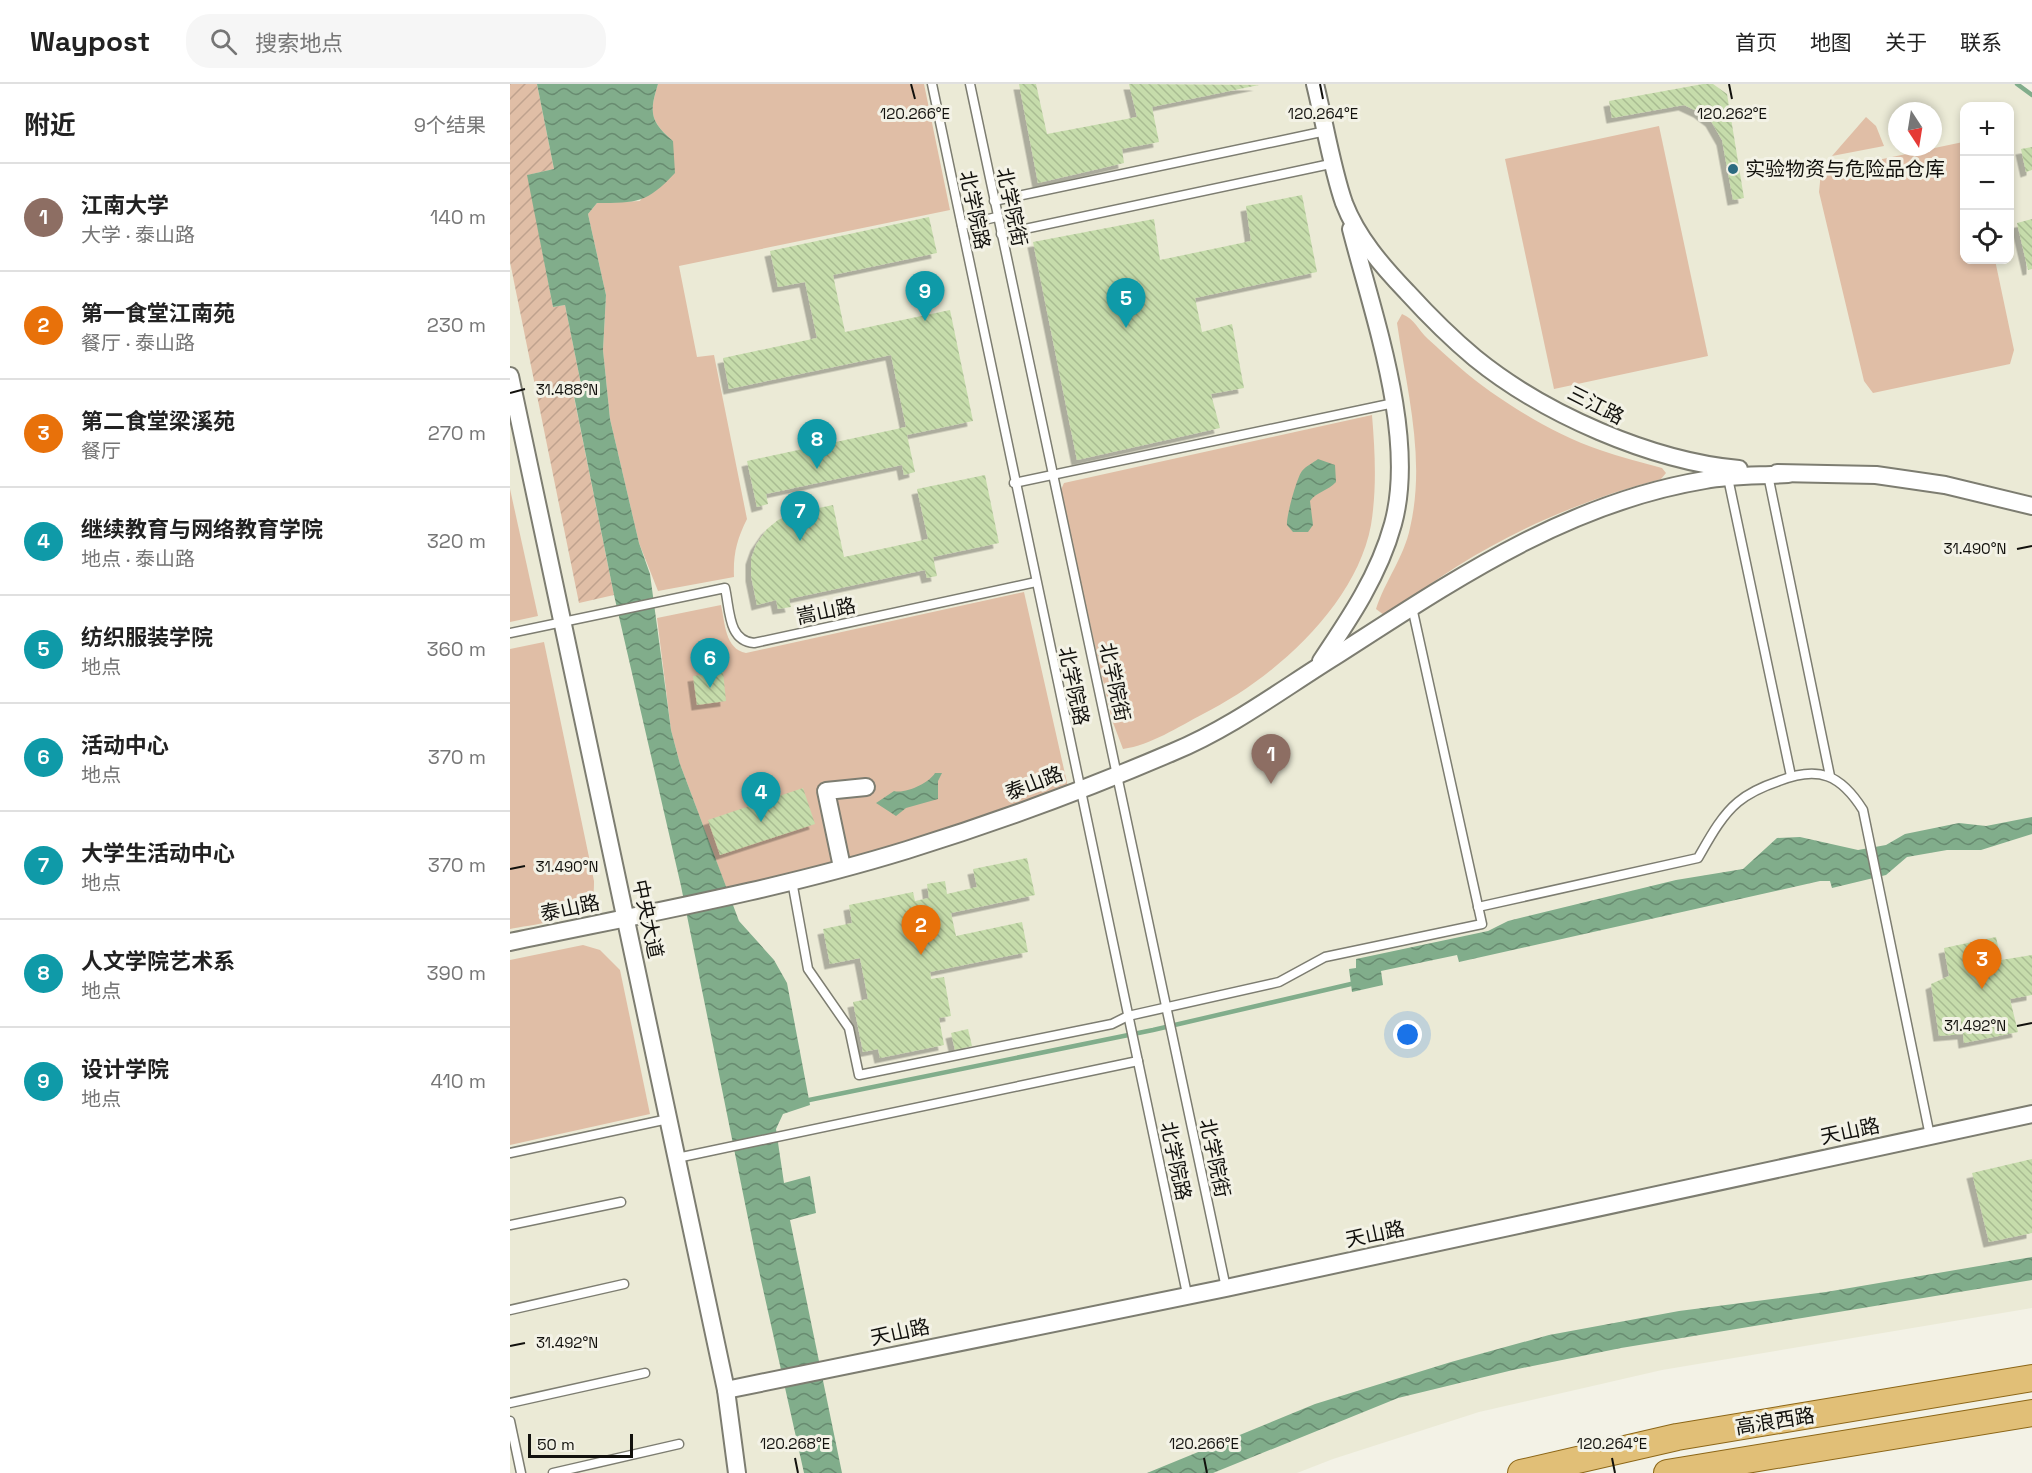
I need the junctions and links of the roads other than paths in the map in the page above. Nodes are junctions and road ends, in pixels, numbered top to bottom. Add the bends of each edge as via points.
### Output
1 (932, 84) edge
2 (970, 84) edge
3 (1316, 84) edge
4 (1327, 131) junction
5 (1335, 163) junction
6 (994, 201) junction
7 (1344, 203) junction
8 (997, 217) junction
9 (962, 225) junction
10 (1001, 234) junction
11 (510, 376) edge
12 (1395, 403) junction
13 (1788, 474) junction
14 (1768, 475) junction
15 (1051, 476) junction
16 (1728, 478) junction
17 (1014, 483) junction
18 (2032, 506) edge
19 (1036, 582) junction
20 (1412, 607) junction
21 (562, 621) junction
22 (510, 633) edge
23 (1317, 667) junction
24 (1117, 774) junction
25 (1791, 776) junction
26 (1830, 776) junction
27 (866, 787) dead end
28 (1079, 789) junction
29 (842, 867) junction
30 (792, 880) junction
31 (1478, 907) junction
32 (626, 918) junction
33 (510, 942) edge
34 (1166, 1007) junction
35 (1128, 1016) junction
36 (1138, 1061) junction
37 (2032, 1114) edge
38 (668, 1119) junction
39 (1930, 1136) junction
40 (510, 1153) edge
41 (677, 1158) junction
42 (621, 1202) dead end
43 (510, 1225) edge
44 (624, 1284) dead end
45 (1226, 1288) junction
46 (1187, 1294) junction
47 (510, 1310) edge
48 (645, 1373) dead end
49 (2032, 1378) edge
50 (726, 1390) junction
51 (510, 1403) edge
52 (2032, 1413) edge
53 (510, 1421) edge
54 (679, 1444) dead end
55 (521, 1473) edge
56 (553, 1473) edge
57 (737, 1473) edge
58 (1521, 1473) edge
59 (1667, 1473) edge

1 - 9 lane, 北学院路
2 - 6 lane, 北学院街
3 - 4 street, 三江路
4 - 5 street, 三江路
4 - 6 lane
5 - 7 street, 三江路
5 - 10 lane
6 - 8 lane, 北学院街
7 - 12 street
7 - 13 street, 三江路 via 1366,244 1431,318 1476,358 1531,394 1636,447 1710,466
8 - 9 lane
8 - 10 lane, 北学院街
9 - 17 lane, 北学院路
10 - 15 lane, 北学院街
11 - 21 street, 中央大道
12 - 15 lane
12 - 23 street via 1399,484 1394,523 1366,591
13 - 14 street, 泰山路
13 - 18 street, 三江路 via 1876,475 1945,484
14 - 16 street, 泰山路
14 - 26 lane
15 - 17 lane
15 - 24 lane, 北学院街
16 - 20 street, 泰山路 via 1642,495 1577,517 1519,542
16 - 25 lane
17 - 19 lane, 北学院路
19 - 21 lane, 嵩山路 via 754,643 743,642 736,636 725,588
19 - 28 lane, 北学院路
20 - 23 street, 泰山路
20 - 31 lane
21 - 22 lane
21 - 32 street, 中央大道
23 - 24 street, 泰山路 via 1253,710 1176,751
24 - 28 street, 泰山路
24 - 34 lane, 北学院街
25 - 26 lane via 1812,772
25 - 31 lane via 1737,803 1698,858
26 - 39 lane via 1851,791 1863,810
27 - 29 street via 826,792
28 - 29 street, 泰山路 via 906,850
28 - 35 lane, 北学院路
29 - 30 street, 泰山路
30 - 32 street, 泰山路
30 - 35 lane via 808,969 849,1028 859,1075 1112,1024
31 - 34 lane via 1482,924 1325,957 1279,982
32 - 33 street, 泰山路
32 - 38 street, 中央大道
34 - 35 lane
34 - 45 lane, 北学院街
35 - 36 lane, 北学院路
36 - 41 lane
36 - 46 lane, 北学院路
37 - 39 street, 天山路
38 - 40 lane
38 - 41 street, 中央大道
39 - 45 street, 天山路
41 - 50 street, 中央大道
42 - 43 lane
44 - 47 lane
45 - 46 street, 天山路
46 - 50 street, 天山路
48 - 51 lane
49 - 58 main road, 高浪西路 via 1677,1437
50 - 57 street, 中央大道
52 - 59 main road, 高浪西路
53 - 55 lane
54 - 56 lane

